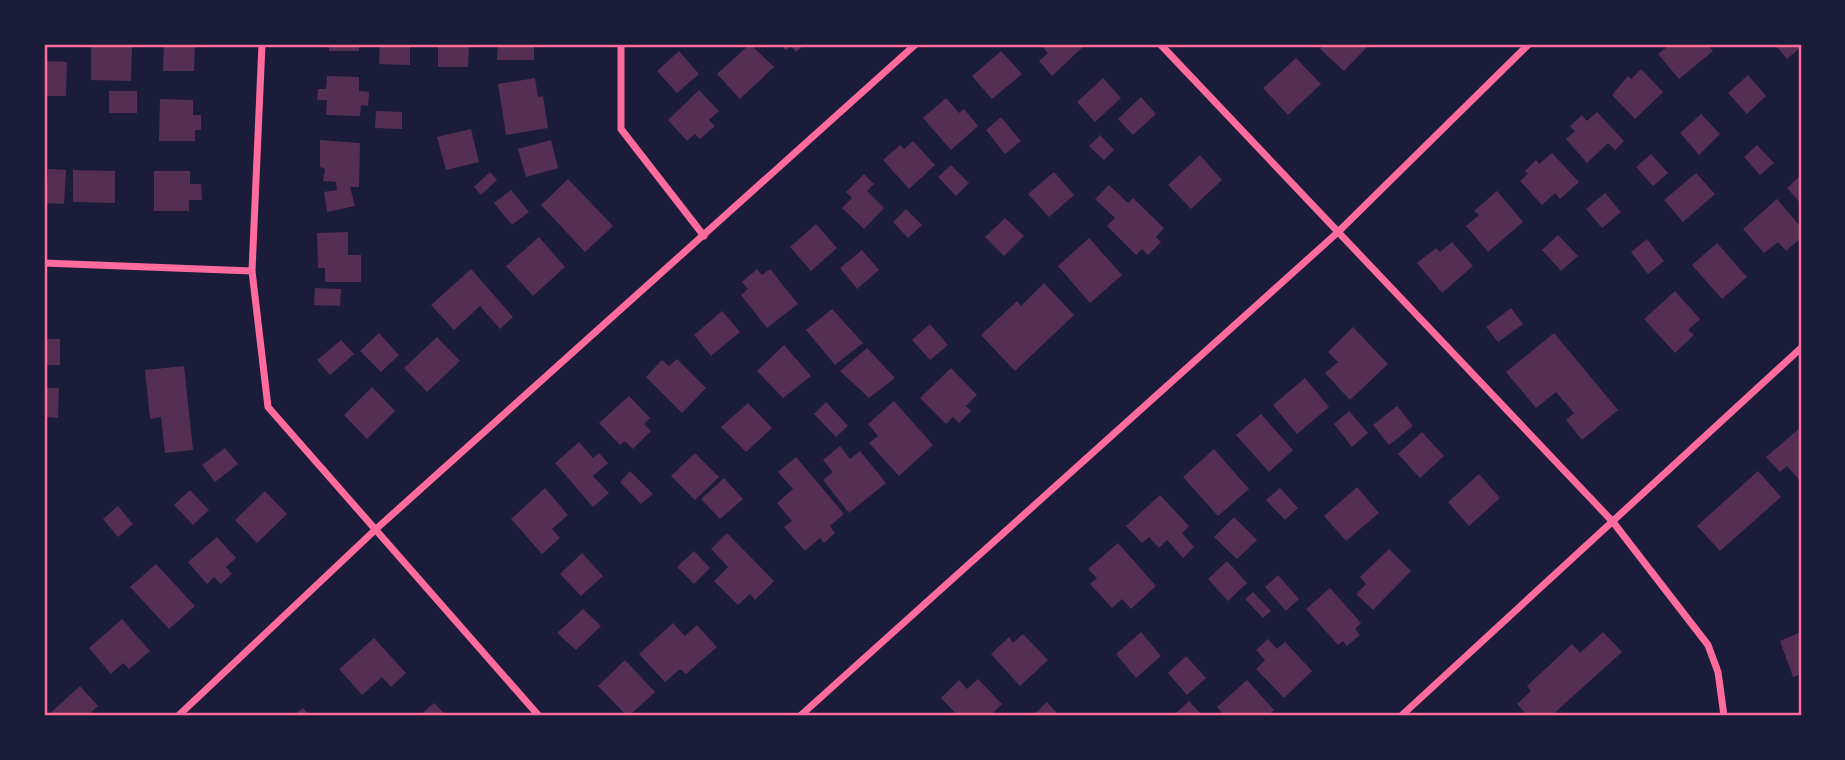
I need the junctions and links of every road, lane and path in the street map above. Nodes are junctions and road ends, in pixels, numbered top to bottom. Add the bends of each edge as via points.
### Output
1 (262, 44) edge
2 (621, 44) edge
3 (916, 44) edge
4 (1160, 44) edge
5 (1528, 44) edge
6 (1337, 233) junction
7 (704, 236) junction
8 (44, 263) edge
9 (252, 271) junction
10 (1801, 348) edge
11 (1613, 522) junction
12 (375, 530) junction
13 (178, 716) edge
14 (539, 716) edge
15 (800, 716) edge
16 (1401, 716) edge
17 (1724, 716) edge

1 - 9 street
2 - 7 street via 621,130
3 - 7 street
4 - 6 street
5 - 6 street
6 - 11 street
6 - 15 street
7 - 12 street
8 - 9 street
9 - 12 street via 268,407
10 - 11 street
11 - 16 street
11 - 17 street via 1708,645 1718,672
12 - 13 street
12 - 14 street

